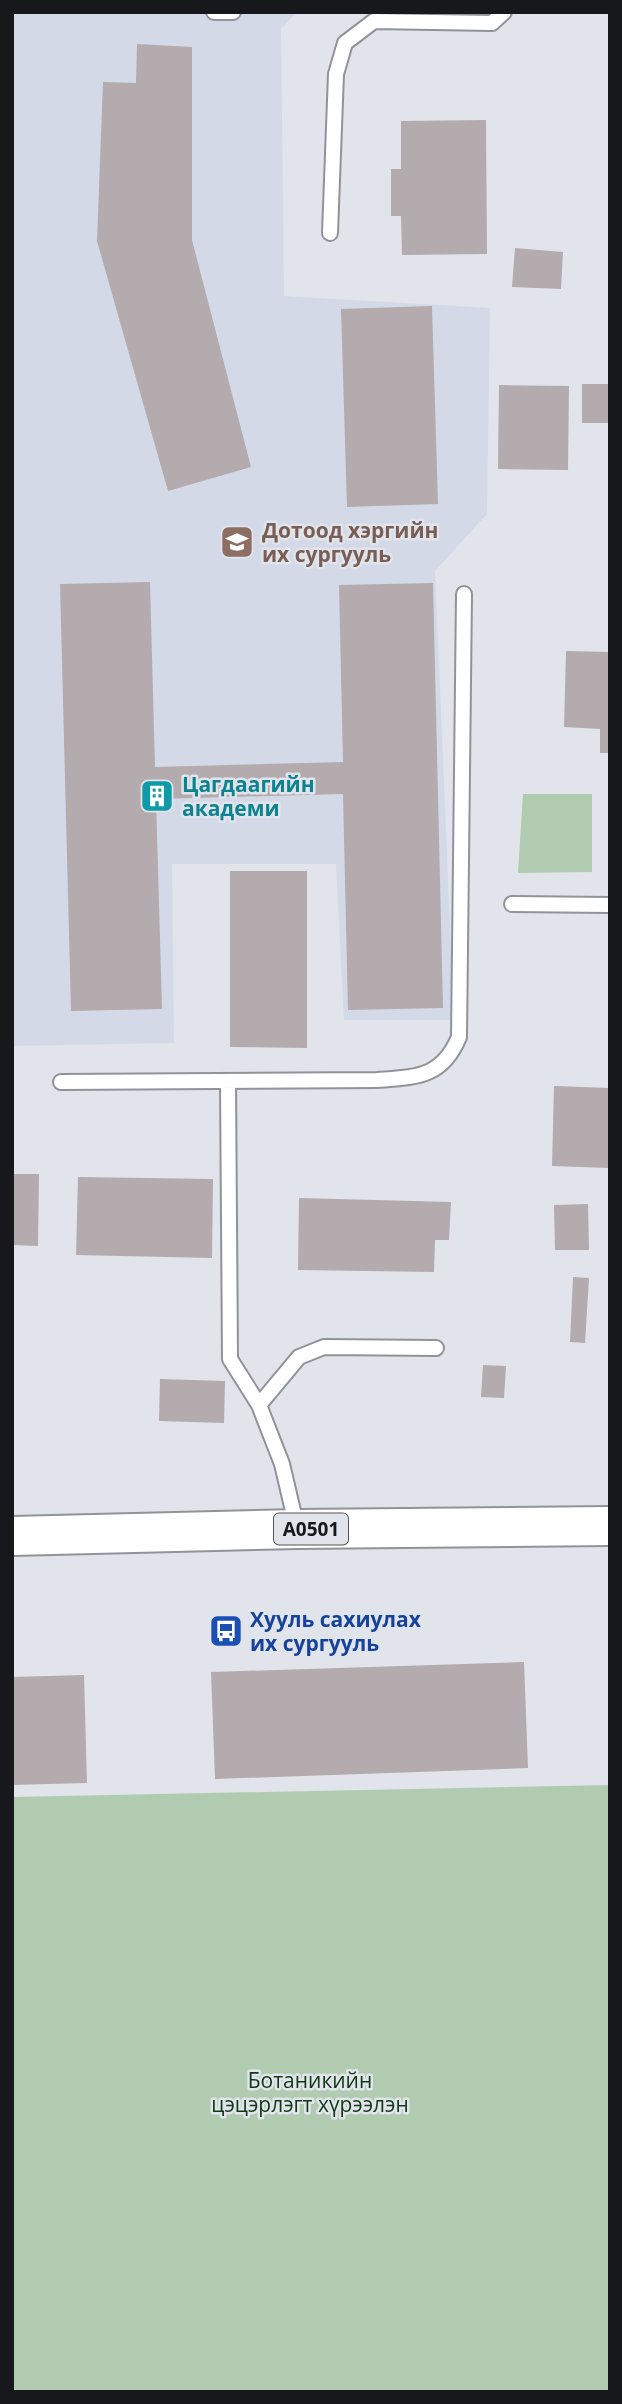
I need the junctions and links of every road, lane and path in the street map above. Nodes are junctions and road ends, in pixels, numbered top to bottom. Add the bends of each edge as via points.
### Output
1 (214, 12) edge
2 (233, 12) edge
3 (503, 12) edge
4 (330, 233) dead end
5 (464, 594) dead end
6 (512, 904) dead end
7 (610, 905) edge
8 (61, 1082) dead end
9 (228, 1082) junction
10 (436, 1348) dead end
11 (259, 1405) junction
12 (610, 1526) edge
13 (297, 1529) junction
14 (12, 1536) edge

1 - 2 lane
3 - 4 lane via 492,23 374,21 345,43 336,74
5 - 9 lane via 459,1037 453,1052 442,1065 418,1077
6 - 7 lane
8 - 9 lane
9 - 11 lane via 230,1359
10 - 11 lane via 324,1347 299,1357
11 - 13 lane via 282,1464
12 - 13 highway, A0501
13 - 14 highway, A0501

